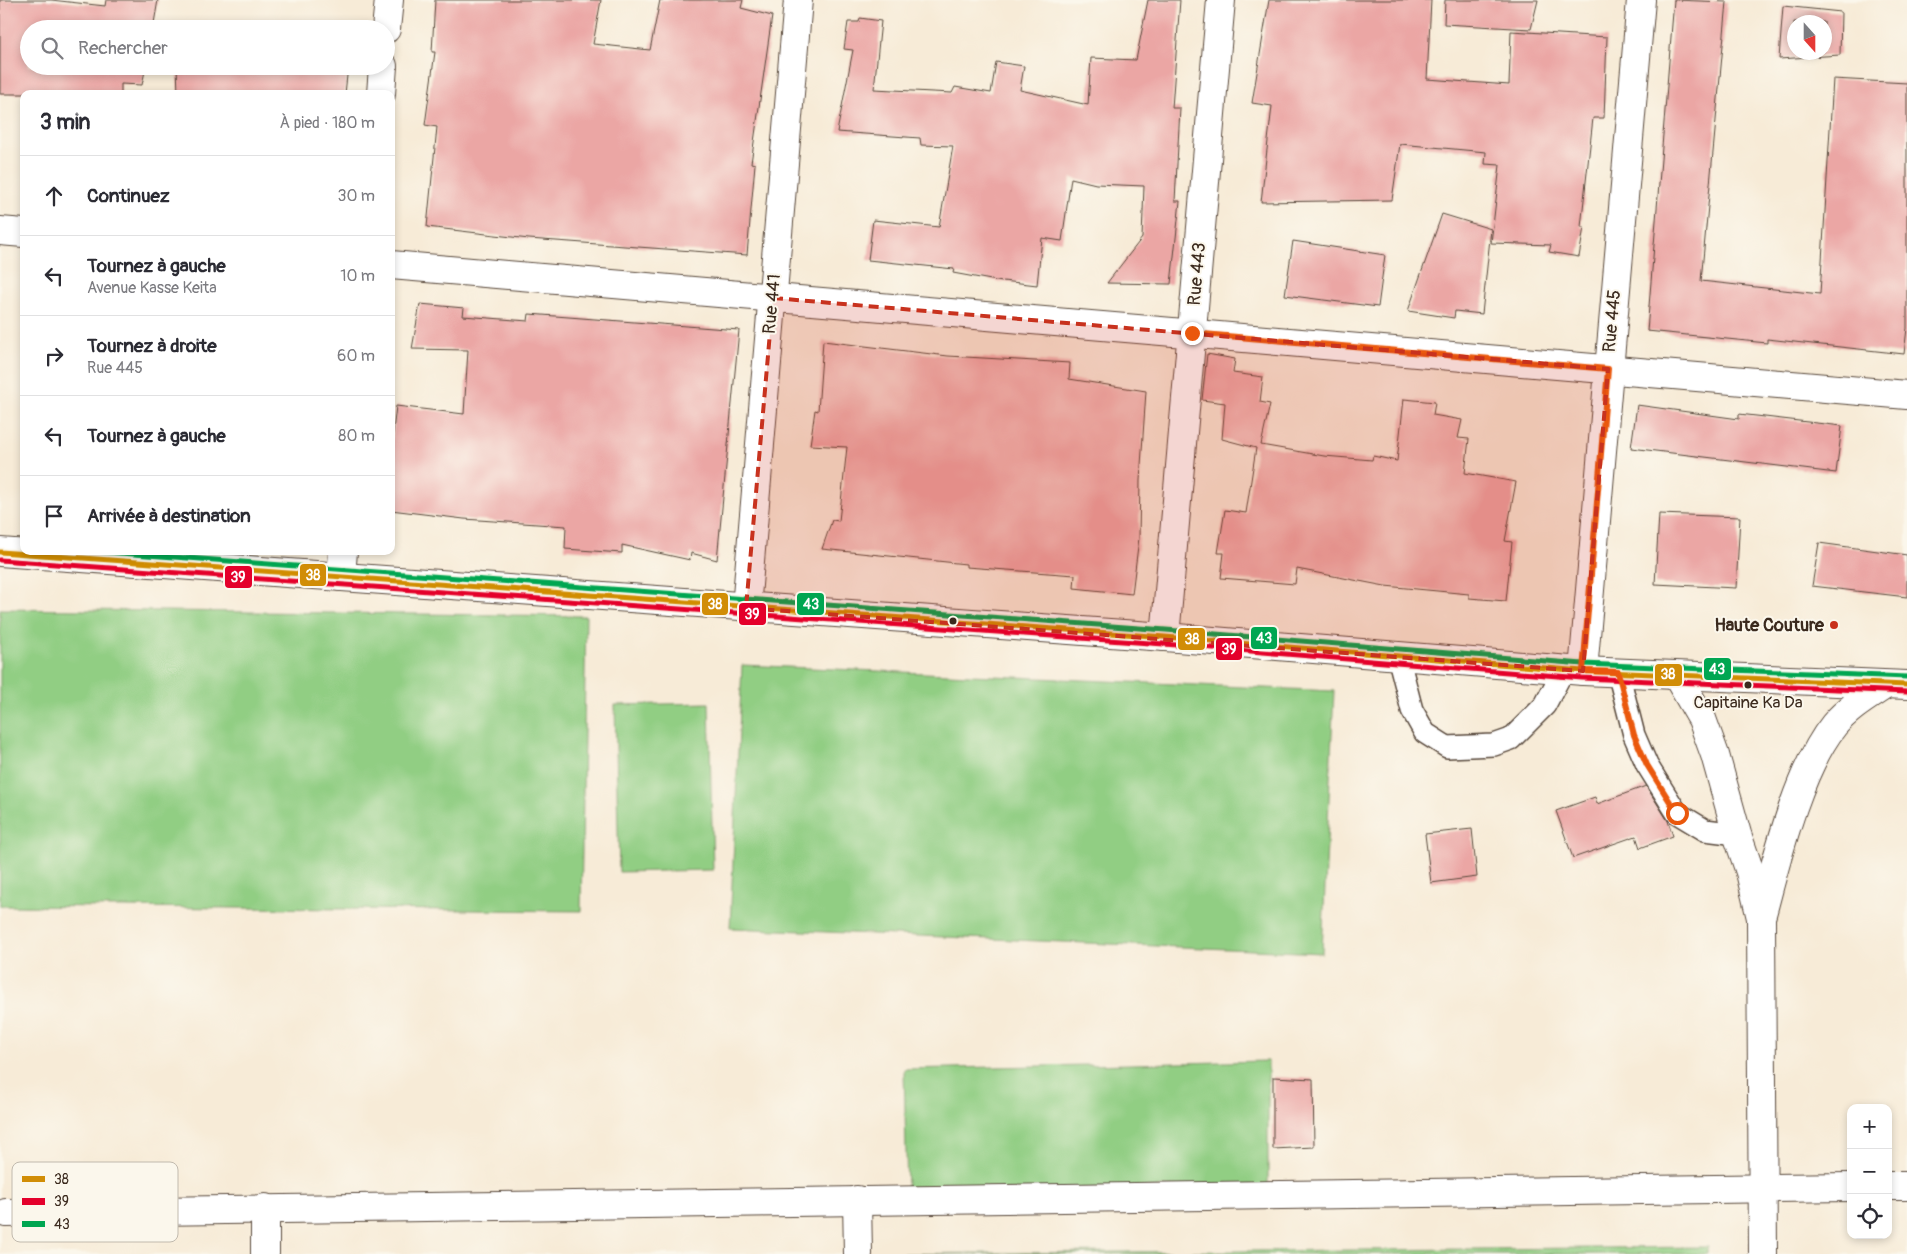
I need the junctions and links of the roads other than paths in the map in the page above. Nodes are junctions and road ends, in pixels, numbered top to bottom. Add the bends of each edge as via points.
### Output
1 (389, 0) edge
2 (798, 0) edge
3 (1221, 0) edge
4 (1641, 0) edge
5 (387, 20) edge
6 (382, 75) edge
7 (381, 90) edge
8 (0, 231) edge
9 (20, 233) edge
10 (395, 264) edge
11 (773, 298) junction
12 (1192, 333) junction
13 (1608, 369) junction
14 (1907, 395) edge
15 (0, 552) edge
16 (20, 553) edge
17 (86, 555) edge
18 (342, 564) edge
19 (746, 608) junction
20 (1165, 637) junction
21 (1398, 656) junction
22 (1574, 670) junction
23 (1618, 672) junction
24 (1677, 676) junction
25 (1896, 685) edge
26 (1737, 834) junction
27 (1761, 918) junction
28 (1892, 1186) edge
29 (1907, 1186) edge
30 (1847, 1187) edge
31 (1763, 1188) junction
32 (857, 1200) junction
33 (265, 1208) junction
34 (178, 1210) edge
35 (6, 1213) dead end
36 (12, 1213) edge
37 (265, 1254) edge
38 (858, 1254) edge
39 (1763, 1254) edge

1 - 5 street
2 - 11 street, Rue 441
3 - 12 street, Rue 443
4 - 13 street, Rue 445
6 - 7 street
8 - 9 street
10 - 11 street
11 - 12 street
11 - 19 street, Rue 441
12 - 13 street
12 - 20 street, Rue 443
13 - 14 street
13 - 22 street, Rue 445
15 - 16 street
17 - 18 street
18 - 19 street
19 - 20 street
20 - 21 street
21 - 22 street
21 - 22 lane via 1412,710 1425,733 1447,747 1494,745 1511,739
22 - 23 street
23 - 24 street
23 - 26 lane via 1634,735 1647,765 1677,813 1705,830
24 - 25 street
24 - 26 street via 1702,719
25 - 27 street via 1853,706 1817,749 1777,860
26 - 27 street
27 - 31 street
28 - 29 street
30 - 31 street
31 - 32 street
31 - 39 street
32 - 33 street
32 - 38 street
33 - 34 street
33 - 37 street
35 - 36 street

